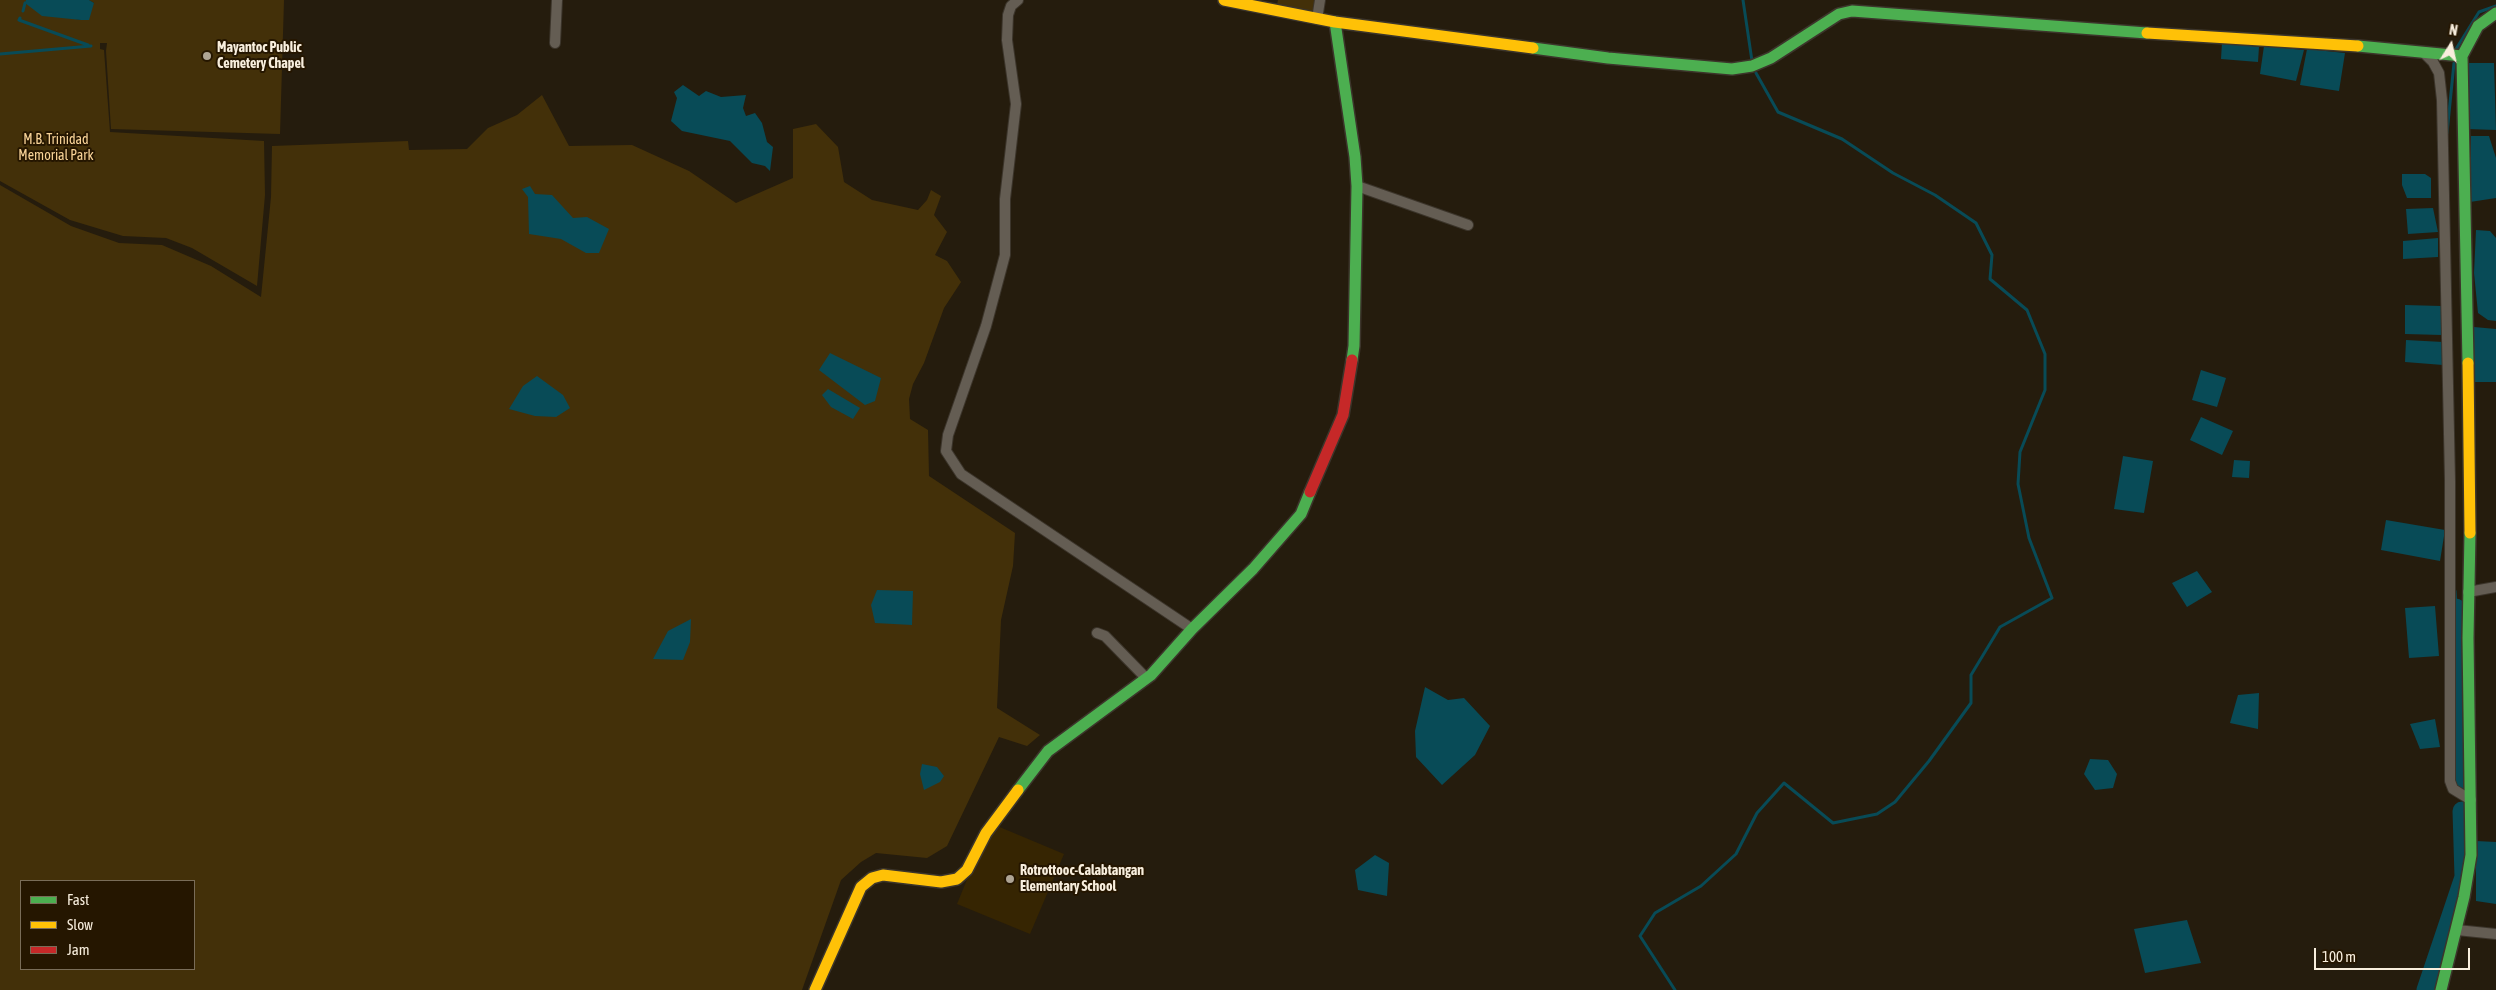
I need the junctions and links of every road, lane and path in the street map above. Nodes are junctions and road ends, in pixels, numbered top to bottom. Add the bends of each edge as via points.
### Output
1 (556, 0) edge
2 (1018, 0) edge
3 (1224, 0) edge
4 (1320, 0) edge
5 (2496, 13) edge
6 (1317, 19) junction
7 (1334, 22) junction
8 (555, 43) dead end
9 (2423, 52) junction
10 (2462, 56) junction
11 (1357, 186) junction
12 (1468, 225) dead end
13 (2496, 587) edge
14 (2468, 592) junction
15 (1192, 629) junction
16 (1097, 633) dead end
17 (1146, 678) junction
18 (2471, 800) junction
19 (2457, 930) junction
20 (2496, 934) edge
21 (815, 990) edge
22 (2441, 990) edge

1 - 8 street
2 - 15 street via 1008,15 1007,40 1016,104 1005,199 1005,255 986,326 948,435 946,451 961,474
3 - 6 street
4 - 6 street
5 - 10 street via 2478,26
6 - 7 street
7 - 9 street via 1608,58 1732,69 1752,66 1771,58 1839,14 1852,11
7 - 11 street
9 - 10 street
9 - 18 street via 2439,73 2442,100 2450,481 2450,781 2453,789
10 - 14 street via 2471,490
11 - 12 street
11 - 15 street via 1354,346 1343,415 1301,514 1253,569
13 - 14 street
14 - 18 street
15 - 17 street
16 - 17 street via 1105,636
17 - 21 street via 1048,751 986,833 966,870 957,879 941,882 883,876 872,878 861,887
18 - 19 street via 2471,855
19 - 20 street
19 - 22 street

